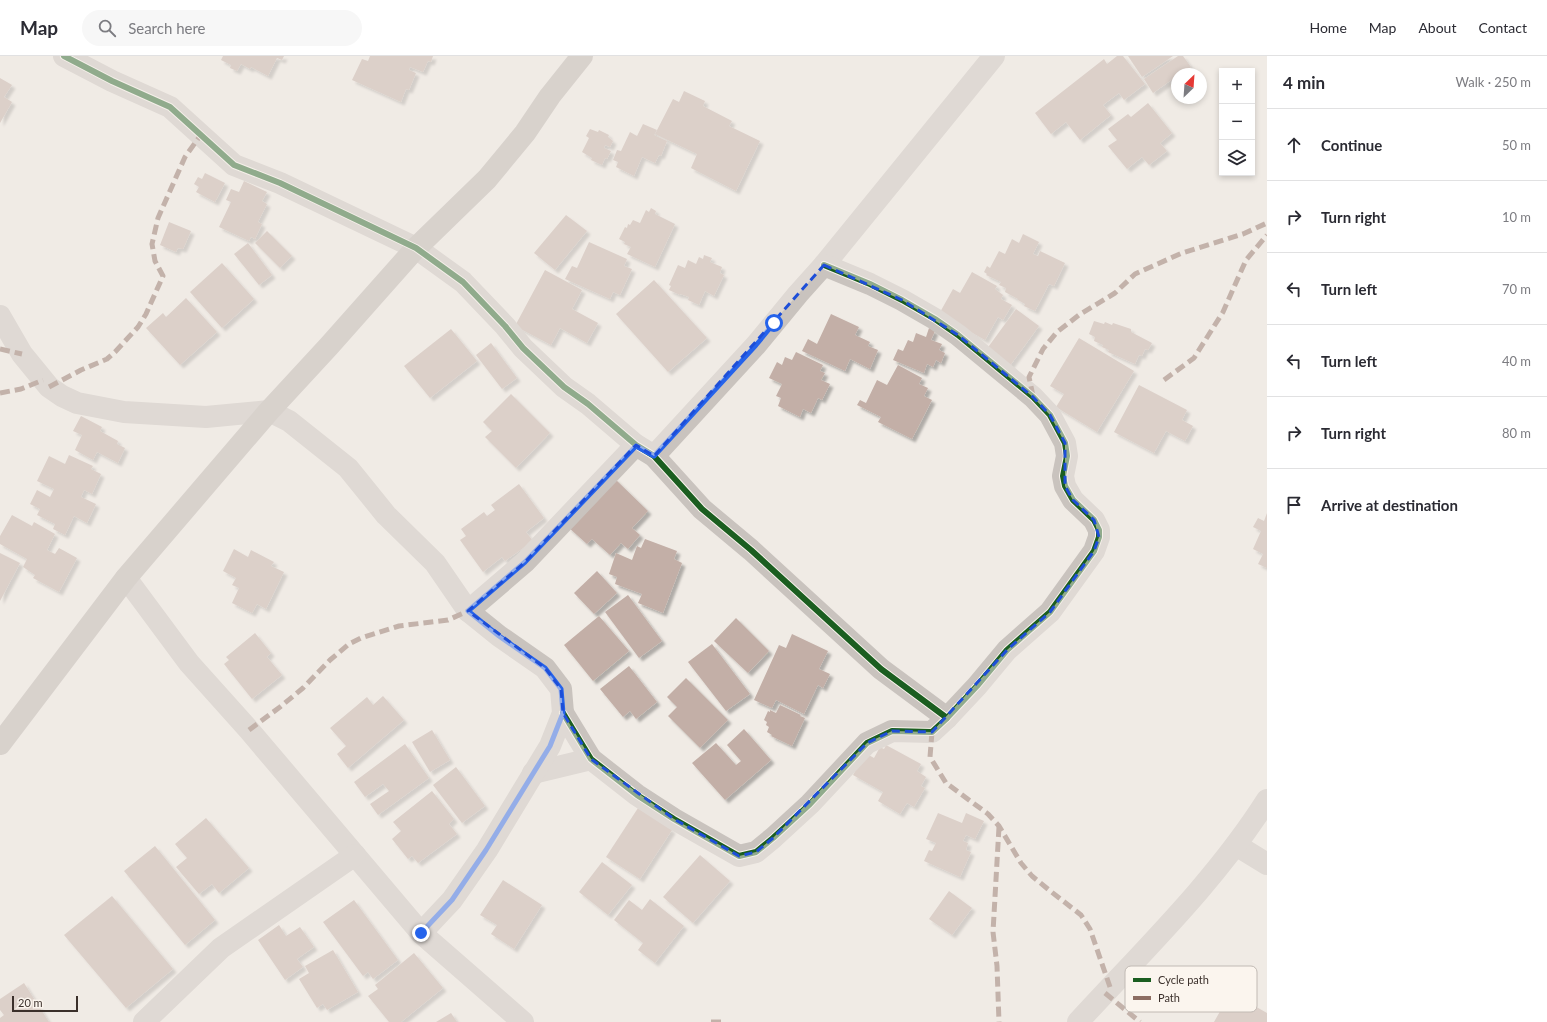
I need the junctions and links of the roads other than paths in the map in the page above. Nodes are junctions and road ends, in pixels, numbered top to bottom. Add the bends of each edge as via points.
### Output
1 (64, 56) edge
2 (582, 56) edge
3 (994, 56) edge
4 (416, 248) junction
5 (824, 265) junction
6 (0, 316) edge
7 (269, 411) junction
8 (645, 451) junction
9 (126, 578) junction
10 (468, 611) junction
11 (563, 713) junction
12 (948, 718) junction
13 (0, 744) edge
14 (590, 759) junction
15 (533, 773) junction
16 (1267, 800) edge
17 (1236, 845) junction
18 (354, 855) junction
19 (1267, 864) edge
20 (421, 933) junction
21 (1130, 966) edge
22 (1125, 971) edge
23 (144, 1022) edge
24 (523, 1022) edge
25 (1078, 1022) edge

1 - 4 street via 170,107 234,166 280,183
2 - 4 main road via 487,179
3 - 5 street
4 - 7 main road
4 - 8 street via 463,282 523,348 564,387
5 - 8 street via 756,345
5 - 12 street via 848,274 935,319 958,334 1033,397 1050,415 1065,443 1065,486 1073,500 1094,520 1099,530 1094,551 1050,612 1007,650
6 - 7 street via 22,354 49,387 77,404 124,412 206,417
7 - 9 main road
7 - 10 street via 289,421 348,468 386,515 435,563
8 - 10 street
8 - 12 street via 702,509 756,554 880,669
9 - 13 main road
9 - 18 street via 189,662
10 - 11 street via 545,668 561,689
11 - 14 street
11 - 15 street via 550,746
12 - 14 street via 932,732 892,731 867,743 810,804 773,838 756,852 739,856 637,795
14 - 15 street
15 - 20 street via 452,900
16 - 17 street
17 - 19 street
17 - 21 street via 1186,905
18 - 20 street
18 - 23 street via 221,948
20 - 24 street
22 - 25 street

